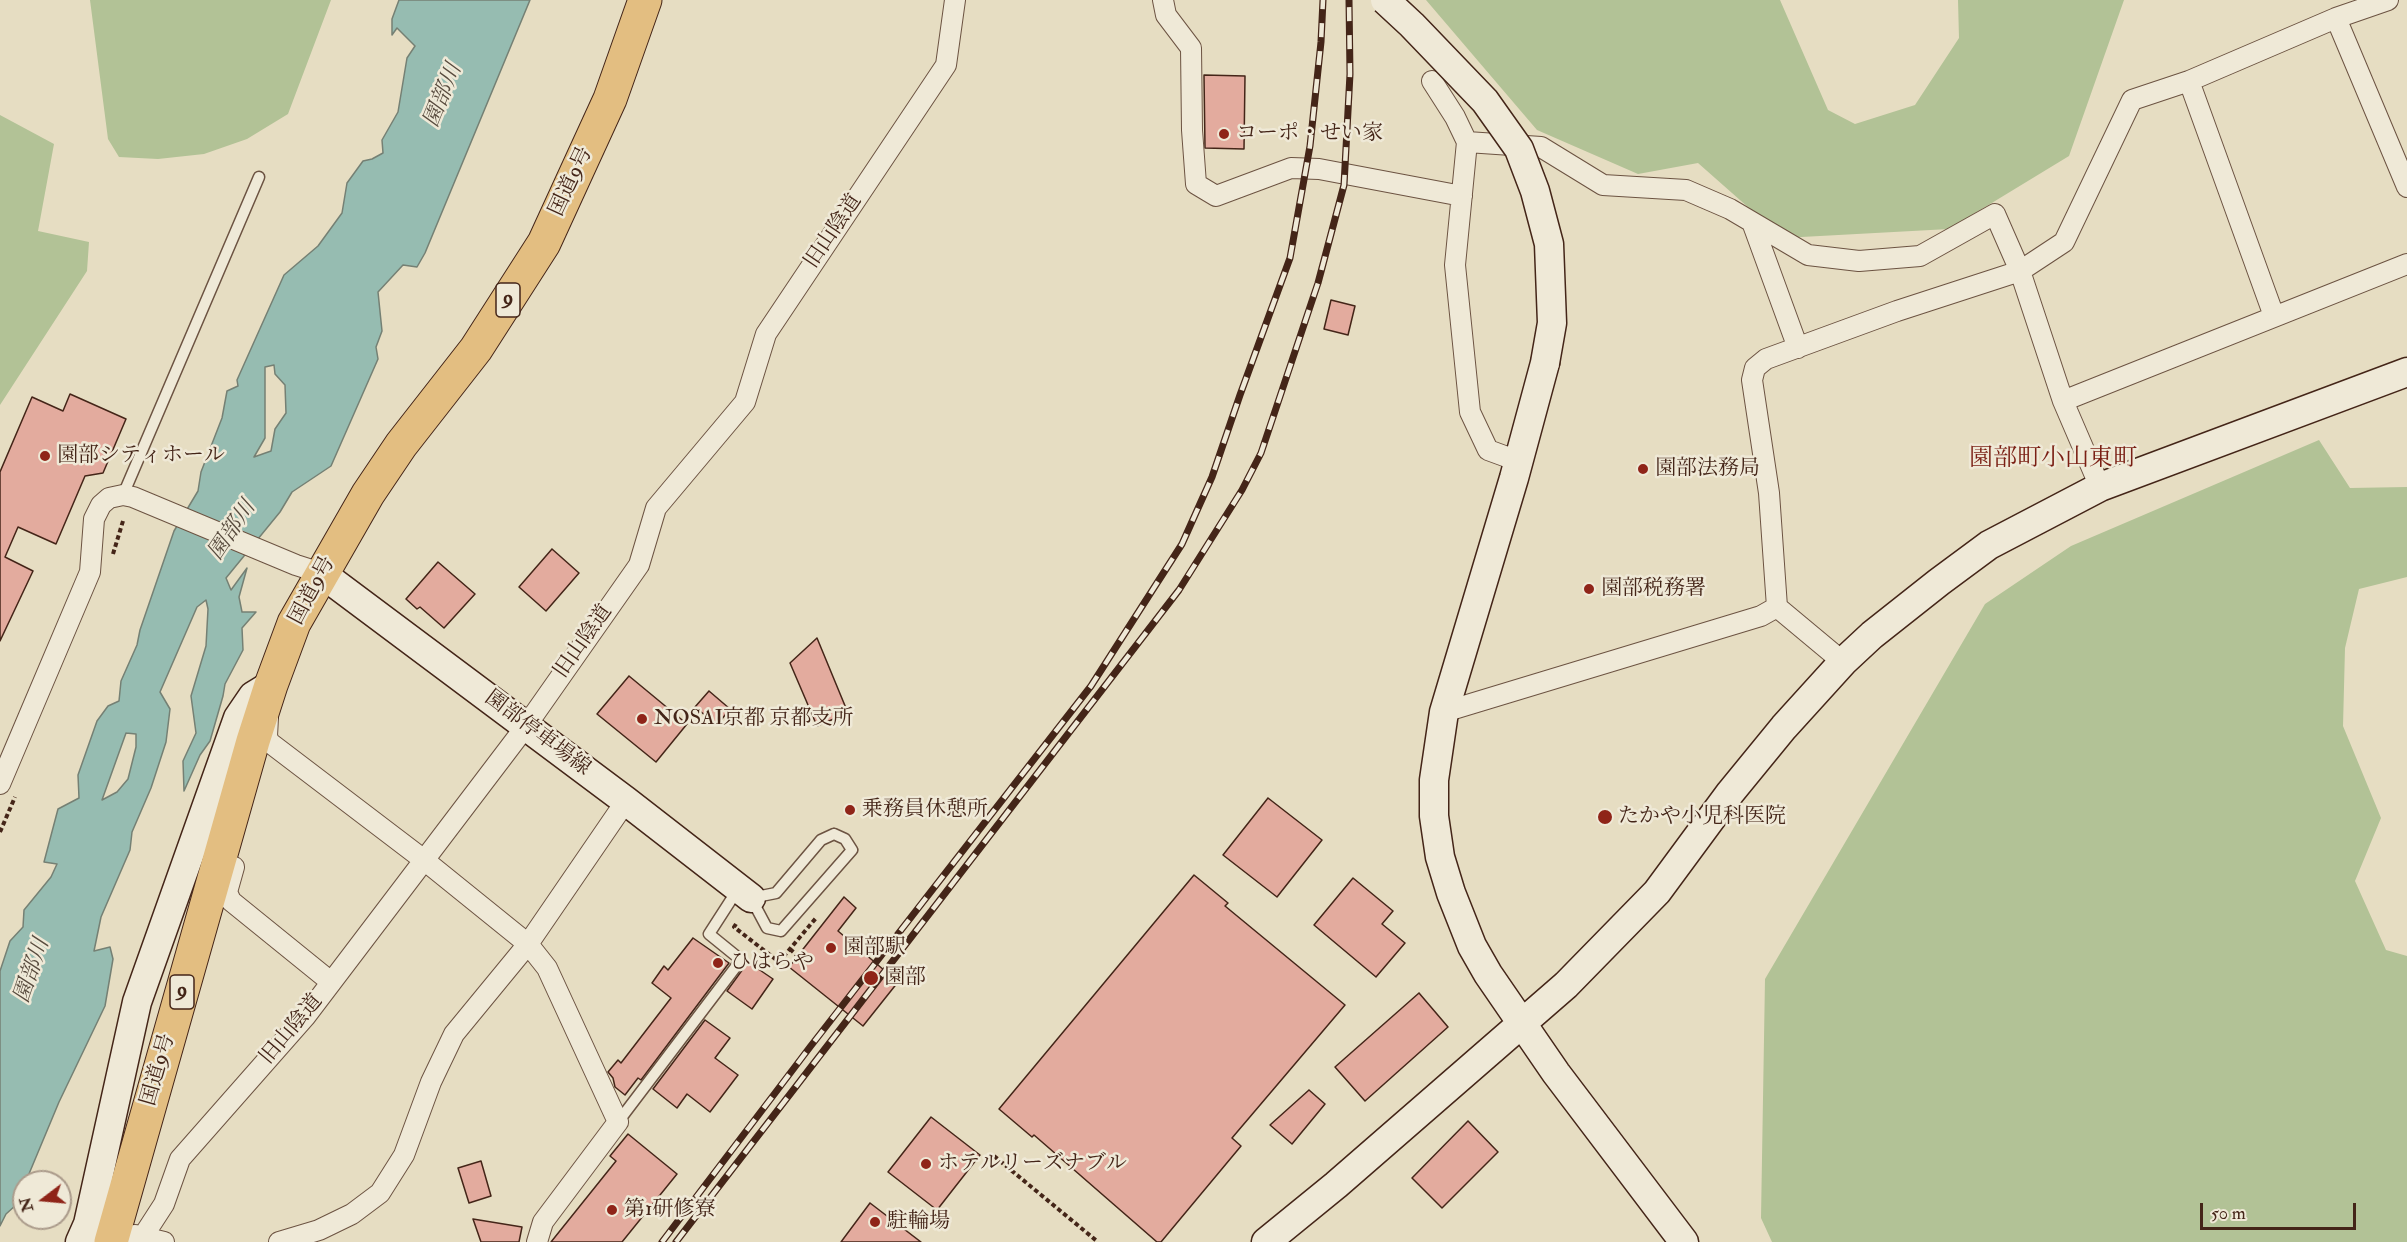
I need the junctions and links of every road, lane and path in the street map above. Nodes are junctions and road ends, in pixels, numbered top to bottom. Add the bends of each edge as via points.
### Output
1 (645, 0) edge
2 (955, 0) edge
3 (1162, 0) edge
4 (1385, 0) edge
5 (2388, 0) edge
6 (2336, 18) junction
7 (1432, 81) dead end
8 (2189, 81) junction
9 (1467, 142) junction
10 (259, 177) dead end
11 (2407, 187) edge
12 (1462, 196) junction
13 (1752, 222) junction
14 (2407, 264) edge
15 (2020, 272) junction
16 (2274, 316) junction
17 (1798, 348) junction
18 (2407, 372) edge
19 (2063, 401) junction
20 (1518, 461) junction
21 (2100, 487) junction
22 (123, 495) junction
23 (309, 569) junction
24 (1777, 606) junction
25 (1843, 662) junction
26 (271, 685) junction
27 (1444, 712) junction
28 (526, 726) junction
29 (269, 742) junction
30 (0, 784) edge
31 (626, 801) junction
32 (424, 860) junction
33 (745, 893) junction
34 (528, 944) junction
35 (790, 950) dead end
36 (805, 963) dead end
37 (331, 982) junction
38 (1524, 1024) junction
39 (618, 1122) junction
40 (994, 1156) dead end
41 (109, 1235) edge
42 (164, 1242) edge
43 (279, 1242) edge
44 (537, 1242) edge
45 (1098, 1242) edge
46 (1266, 1242) edge
47 (1684, 1242) edge

1 - 23 highway, 国道9号 / 9 via 610,99 544,243 476,348
2 - 28 street, 旧山陰道 via 946,65 766,334 745,402 656,508 639,565
3 - 12 street via 1166,15 1191,48 1196,184 1216,196 1291,168 1319,169
4 - 20 street, bridge via 1485,101 1519,149 1535,191 1549,244 1552,323
5 - 6 street
6 - 8 street
6 - 11 street
7 - 9 street
8 - 15 street via 2132,100 2064,242
8 - 16 street
9 - 12 street
9 - 13 street via 1541,147 1603,185 1686,190
10 - 22 lane
12 - 20 street via 1455,266 1470,412 1488,450
13 - 15 street via 1808,255 1859,261 1920,256 1995,214
13 - 17 street
14 - 16 street
15 - 17 street
15 - 19 street
16 - 19 street
17 - 24 street via 1766,359 1755,368 1752,380 1769,493
18 - 21 street
19 - 21 street
20 - 27 street
21 - 25 street via 1989,545
22 - 23 street
22 - 30 street via 101,505 94,519 90,572
23 - 26 highway, 国道9号 / 9
23 - 28 street, 園部停車場線
24 - 25 street
24 - 27 street via 1761,616
25 - 38 street via 1743,777 1657,892
26 - 29 street
26 - 41 highway, 国道9号 / 9
27 - 38 street via 1434,780 1440,857 1472,946
28 - 31 street, 園部停車場線
28 - 32 street, 旧山陰道
29 - 32 street
29 - 37 street via 227,892 231,901
31 - 33 street, 園部停車場線
31 - 34 street
32 - 34 street
32 - 37 street, 旧山陰道
33 - 33 lane via 776,893 821,840 834,834 845,839 852,850 781,932 767,928
33 - 39 lane via 709,934 741,960
34 - 39 street via 547,968
34 - 43 street via 454,1034 404,1155 380,1193 352,1214 319,1230
35 - 36 path
37 - 41 street, 旧山陰道 via 180,1159 164,1204
38 - 46 street
38 - 47 street via 1556,1073
39 - 44 street via 543,1222
40 - 45 path
41 - 42 street

